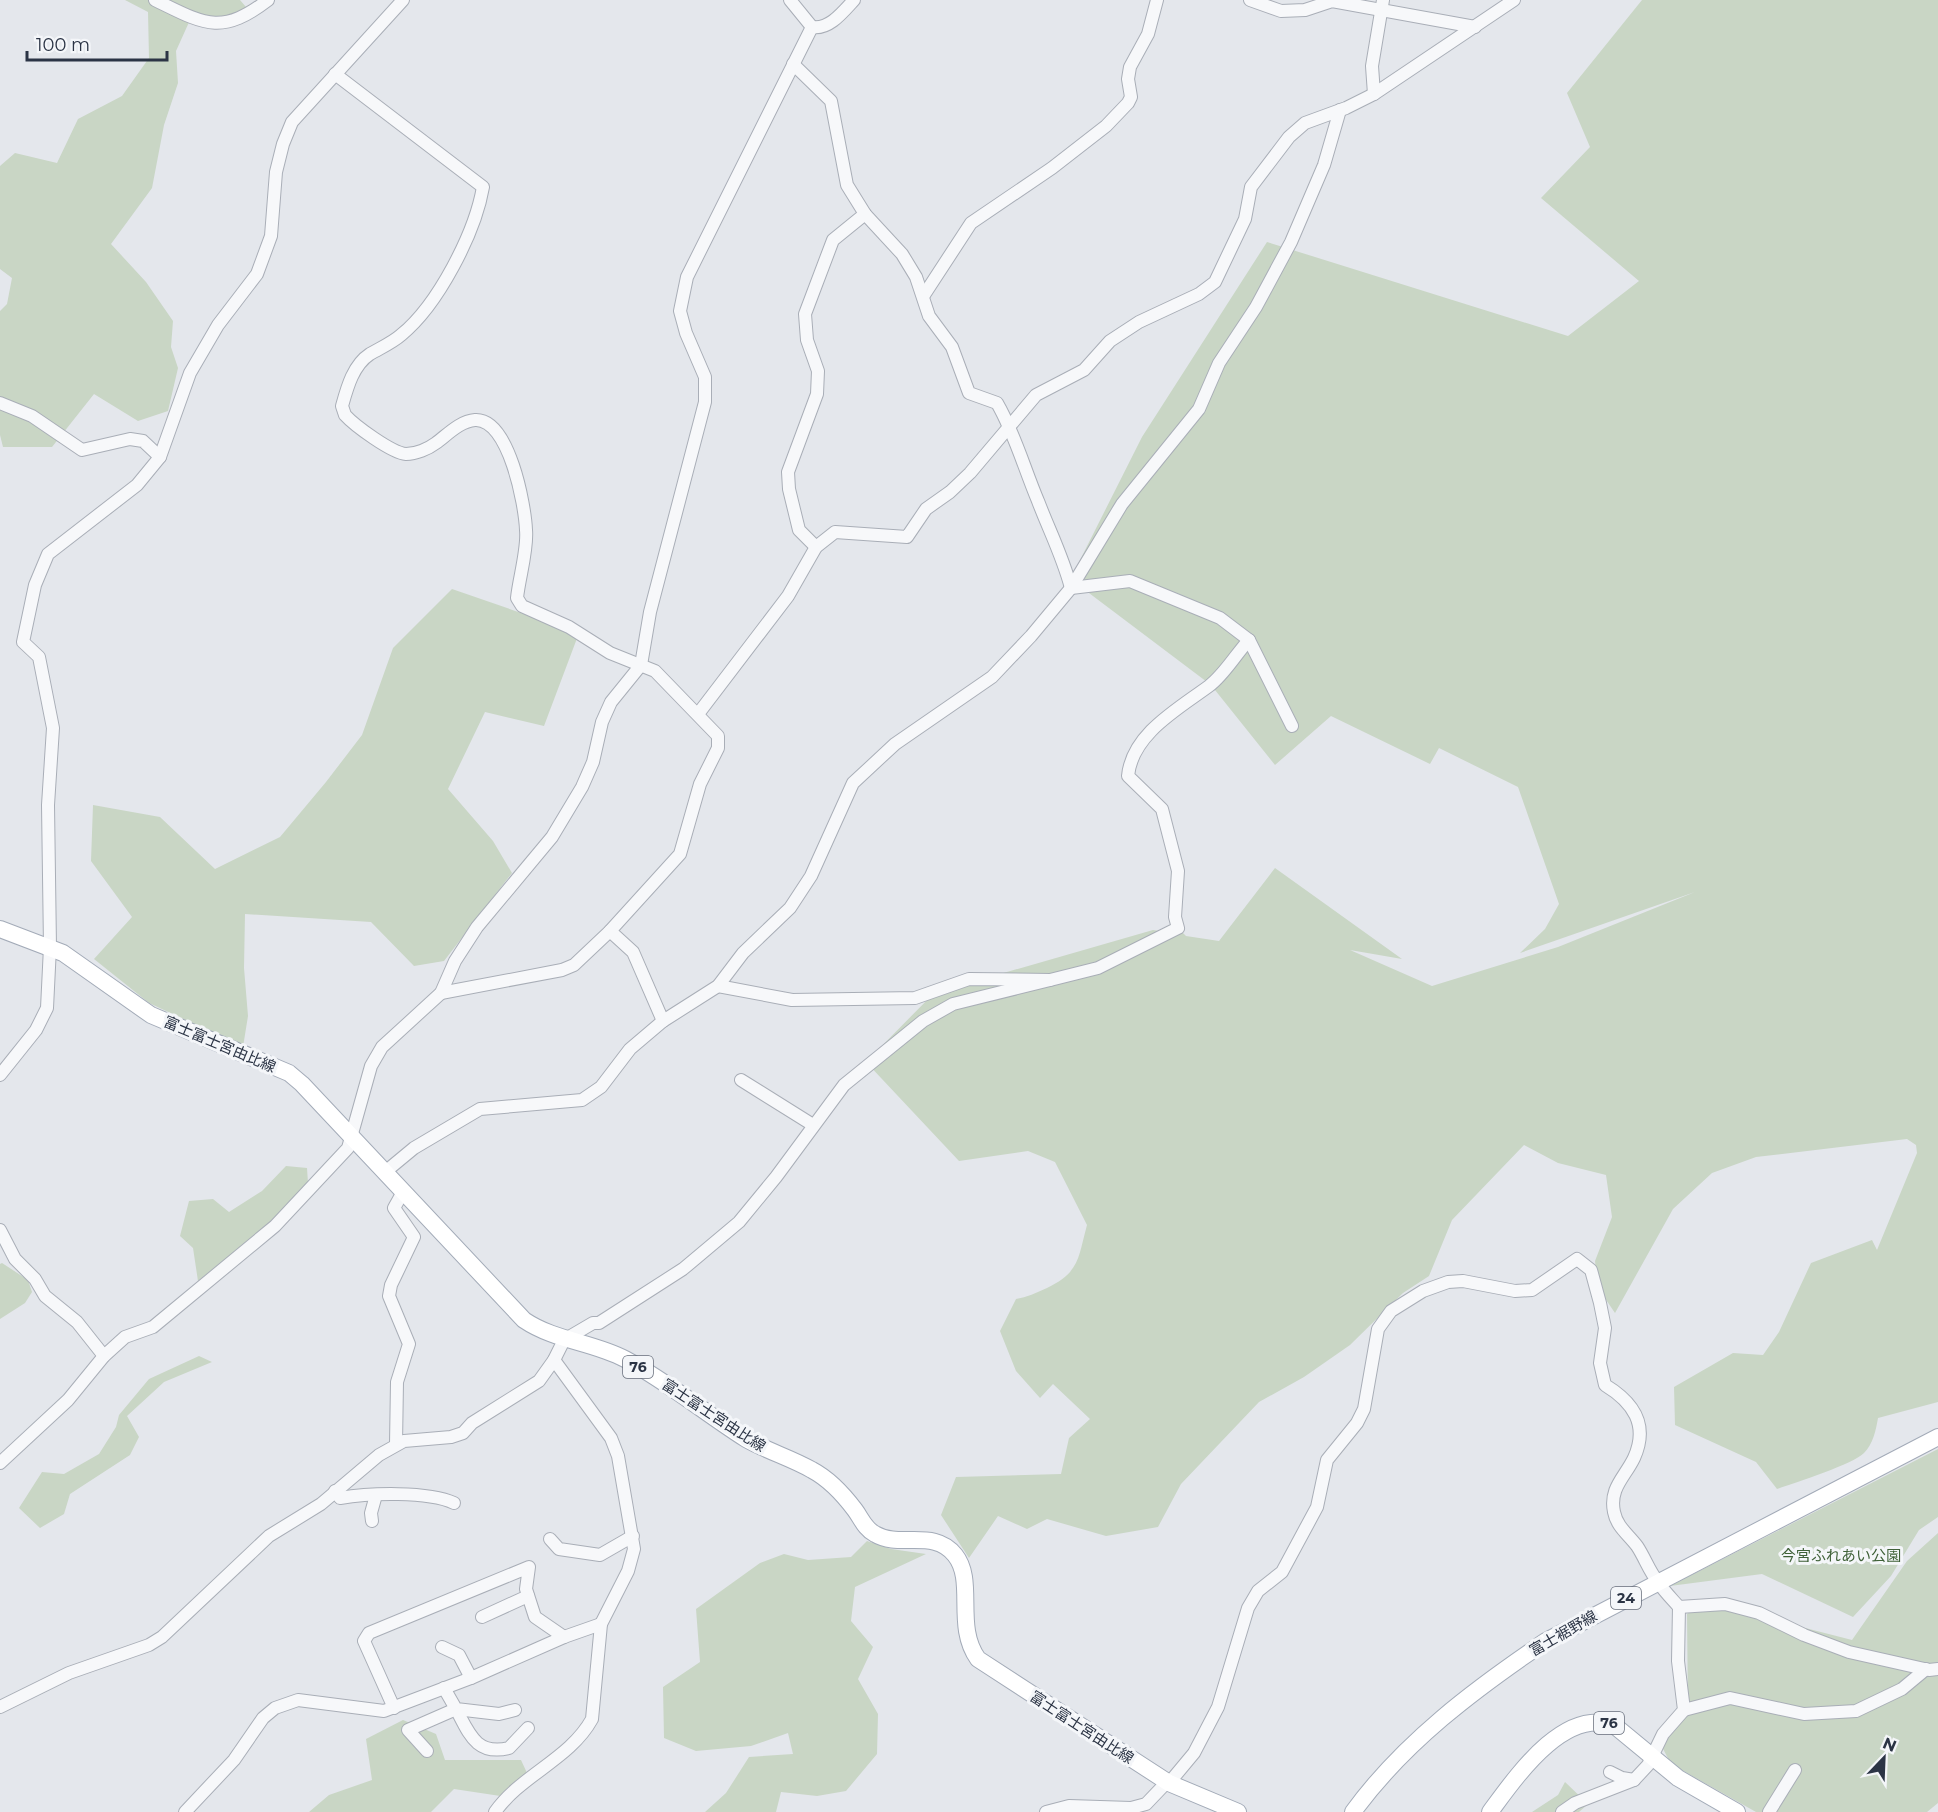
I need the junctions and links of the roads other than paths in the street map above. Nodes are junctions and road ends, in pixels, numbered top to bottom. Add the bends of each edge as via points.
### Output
1 (155, 0) edge
2 (268, 0) edge
3 (403, 0) edge
4 (790, 0) edge
5 (854, 0) edge
6 (1157, 0) edge
7 (1250, 0) edge
8 (1514, 0) edge
9 (1382, 5) edge
10 (812, 27) junction
11 (1475, 27) junction
12 (794, 64) junction
13 (335, 74) junction
14 (1374, 94) junction
15 (1340, 110) junction
16 (865, 214) junction
17 (924, 295) junction
18 (0, 403) edge
19 (1010, 424) junction
20 (160, 457) junction
21 (816, 547) junction
22 (1071, 588) junction
23 (1249, 640) junction
24 (641, 665) junction
25 (698, 714) junction
26 (1292, 726) dead end
27 (0, 929) edge
28 (610, 931) junction
29 (50, 946) junction
30 (1050, 980) junction
31 (718, 986) junction
32 (441, 993) junction
33 (663, 1021) junction
34 (0, 1075) edge
35 (741, 1080) dead end
36 (813, 1125) junction
37 (352, 1138) junction
38 (385, 1172) junction
39 (403, 1192) junction
40 (0, 1230) edge
41 (564, 1340) junction
42 (104, 1356) junction
43 (554, 1360) junction
44 (1938, 1437) edge
45 (396, 1444) junction
46 (0, 1463) edge
47 (335, 1491) junction
48 (376, 1495) junction
49 (454, 1503) dead end
50 (372, 1521) dead end
51 (633, 1536) junction
52 (550, 1539) dead end
53 (1657, 1582) junction
54 (528, 1596) junction
55 (1679, 1607) junction
56 (482, 1617) dead end
57 (601, 1624) junction
58 (564, 1636) junction
59 (467, 1646) dead end
60 (442, 1647) dead end
61 (455, 1653) junction
62 (1932, 1670) edge
63 (471, 1678) junction
64 (444, 1688) junction
65 (0, 1707) edge
66 (394, 1708) junction
67 (456, 1709) junction
68 (515, 1710) dead end
69 (1684, 1710) junction
70 (528, 1728) dead end
71 (427, 1751) dead end
72 (1652, 1757) junction
73 (1795, 1770) dead end
74 (1610, 1772) dead end
75 (1634, 1780) junction
76 (1168, 1782) junction
77 (1733, 1811) edge
78 (185, 1812) edge
79 (495, 1812) edge
80 (1046, 1812) edge
81 (1238, 1812) edge
82 (1353, 1812) edge
83 (1490, 1812) edge
84 (1562, 1812) edge
85 (1769, 1812) edge

1 - 2 street via 205,22 231,23
3 - 13 street
4 - 10 street
5 - 10 street via 837,19 819,28
6 - 17 street via 1148,34 1130,68 1128,104 1070,154 971,224
7 - 9 street via 1281,11 1305,10 1332,1
8 - 11 street
9 - 11 street
9 - 14 street via 1372,66
10 - 12 street
11 - 14 street
12 - 16 street via 831,101 846,185
12 - 24 street via 687,277 680,311 705,377 705,402 650,612
13 - 20 street via 292,122 276,172 268,248 257,274 218,325 190,373
13 - 24 street via 483,188 474,224 440,286 402,334 367,356 355,370 342,406 345,415 394,451 405,454 434,445 462,424 484,422 504,443 513,462 523,509 527,531 517,598 522,606 568,627 610,653
14 - 15 street
15 - 19 street via 1305,123 1289,137 1251,187 1245,219 1215,282 1110,341 1084,370 1036,395
15 - 22 street via 1324,165 1291,242 1256,307 1219,363 1199,409 1122,504
16 - 17 street via 902,254
16 - 21 street via 833,240 805,314 807,340 818,371 817,394 788,472 799,530
17 - 19 street via 929,316 952,347 969,393 997,403
18 - 20 street via 32,416 82,450 130,439 143,441
19 - 21 street via 970,473 926,509 907,537 835,532
19 - 22 street
20 - 29 street via 137,485 48,554 34,585 23,642 39,657 53,728 48,805
21 - 25 street via 788,596
22 - 23 street via 1130,581 1220,618
22 - 31 street via 992,677 895,744 853,783 811,876 790,908 743,952
23 - 26 street
23 - 30 street via 1211,685 1144,738 1129,762 1128,776 1162,809 1178,871 1178,928 1098,968
24 - 25 street via 655,671
24 - 32 street via 611,702 593,762 552,837 477,927 455,961
25 - 28 street via 718,736 718,748 700,784 680,854
27 - 29 main road, 富士富士宮由比線 / 76
28 - 32 street via 562,970
28 - 33 street via 633,952
29 - 34 street via 44,1017
29 - 37 main road, 富士富士宮由比線 / 76 via 151,1015 289,1073
30 - 31 street via 969,979 915,998 792,1000
30 - 36 street via 953,1004 923,1021 844,1085
31 - 33 street
32 - 37 street via 376,1056
33 - 38 street via 630,1049 601,1087 582,1100 480,1109 414,1148
35 - 36 street
36 - 41 street via 739,1222 683,1269 599,1323
37 - 38 main road, 富士富士宮由比線 / 76
37 - 42 street via 348,1149 275,1226 153,1327 125,1337
38 - 39 main road, 富士富士宮由比線 / 76
39 - 41 main road, 富士富士宮由比線 / 76 via 512,1310 537,1329
39 - 45 street via 394,1208 414,1237 389,1296 409,1344 397,1382
40 - 42 street via 15,1259 45,1296 77,1322
41 - 43 street
41 - 76 main road, 富士富士宮由比線 / 76 via 623,1358 749,1440 812,1470 842,1494 875,1534 890,1540 926,1539 948,1549 956,1556 963,1574 966,1635 978,1659
42 - 46 street via 68,1400
43 - 45 street via 539,1381 472,1423 463,1433
43 - 51 street via 611,1438
44 - 53 main road, 富士裾野線 / 24
45 - 47 street
47 - 48 street via 340,1498
47 - 65 street via 269,1536 162,1637 69,1673
48 - 49 street via 445,1499
48 - 50 street
51 - 52 street via 600,1555 559,1549
51 - 57 street via 634,1556
53 - 55 street
53 - 76 street via 1614,1515 1612,1500 1618,1480 1634,1459 1640,1431 1631,1405 1605,1385 1600,1363 1605,1328 1591,1270 1577,1259 1532,1290 1515,1291 1463,1281 1423,1291 1391,1311 1378,1329 1364,1409 1357,1424 1327,1460 1317,1507 1282,1572 1258,1591 1248,1608 1218,1707 1194,1753
53 - 82 main road, 富士裾野線 / 24 via 1546,1641 1488,1680 1416,1741
54 - 56 street
54 - 58 street via 535,1617
54 - 66 street via 529,1567 369,1633 364,1641
55 - 62 street via 1725,1604 1759,1613 1849,1652
55 - 69 street via 1678,1660
57 - 58 street
57 - 79 street via 592,1719 585,1732 518,1787
58 - 63 street
59 - 61 street
60 - 61 street
61 - 63 street
62 - 69 street via 1856,1711 1804,1714 1730,1698
63 - 64 street
64 - 66 street
64 - 67 street
66 - 78 street via 384,1711 298,1700 275,1708 263,1718 234,1760
67 - 68 street via 499,1714
67 - 70 street via 475,1743 490,1749 508,1748
67 - 71 street via 408,1730
69 - 72 street via 1663,1734
72 - 75 street
72 - 77 main road, 76 via 1678,1778
72 - 83 main road, 76 via 1615,1726 1591,1721 1577,1726 1526,1764
73 - 85 street
74 - 75 street
75 - 84 street
76 - 80 street via 1146,1804 1131,1808 1069,1806
76 - 81 main road, 富士富士宮由比線 / 76

